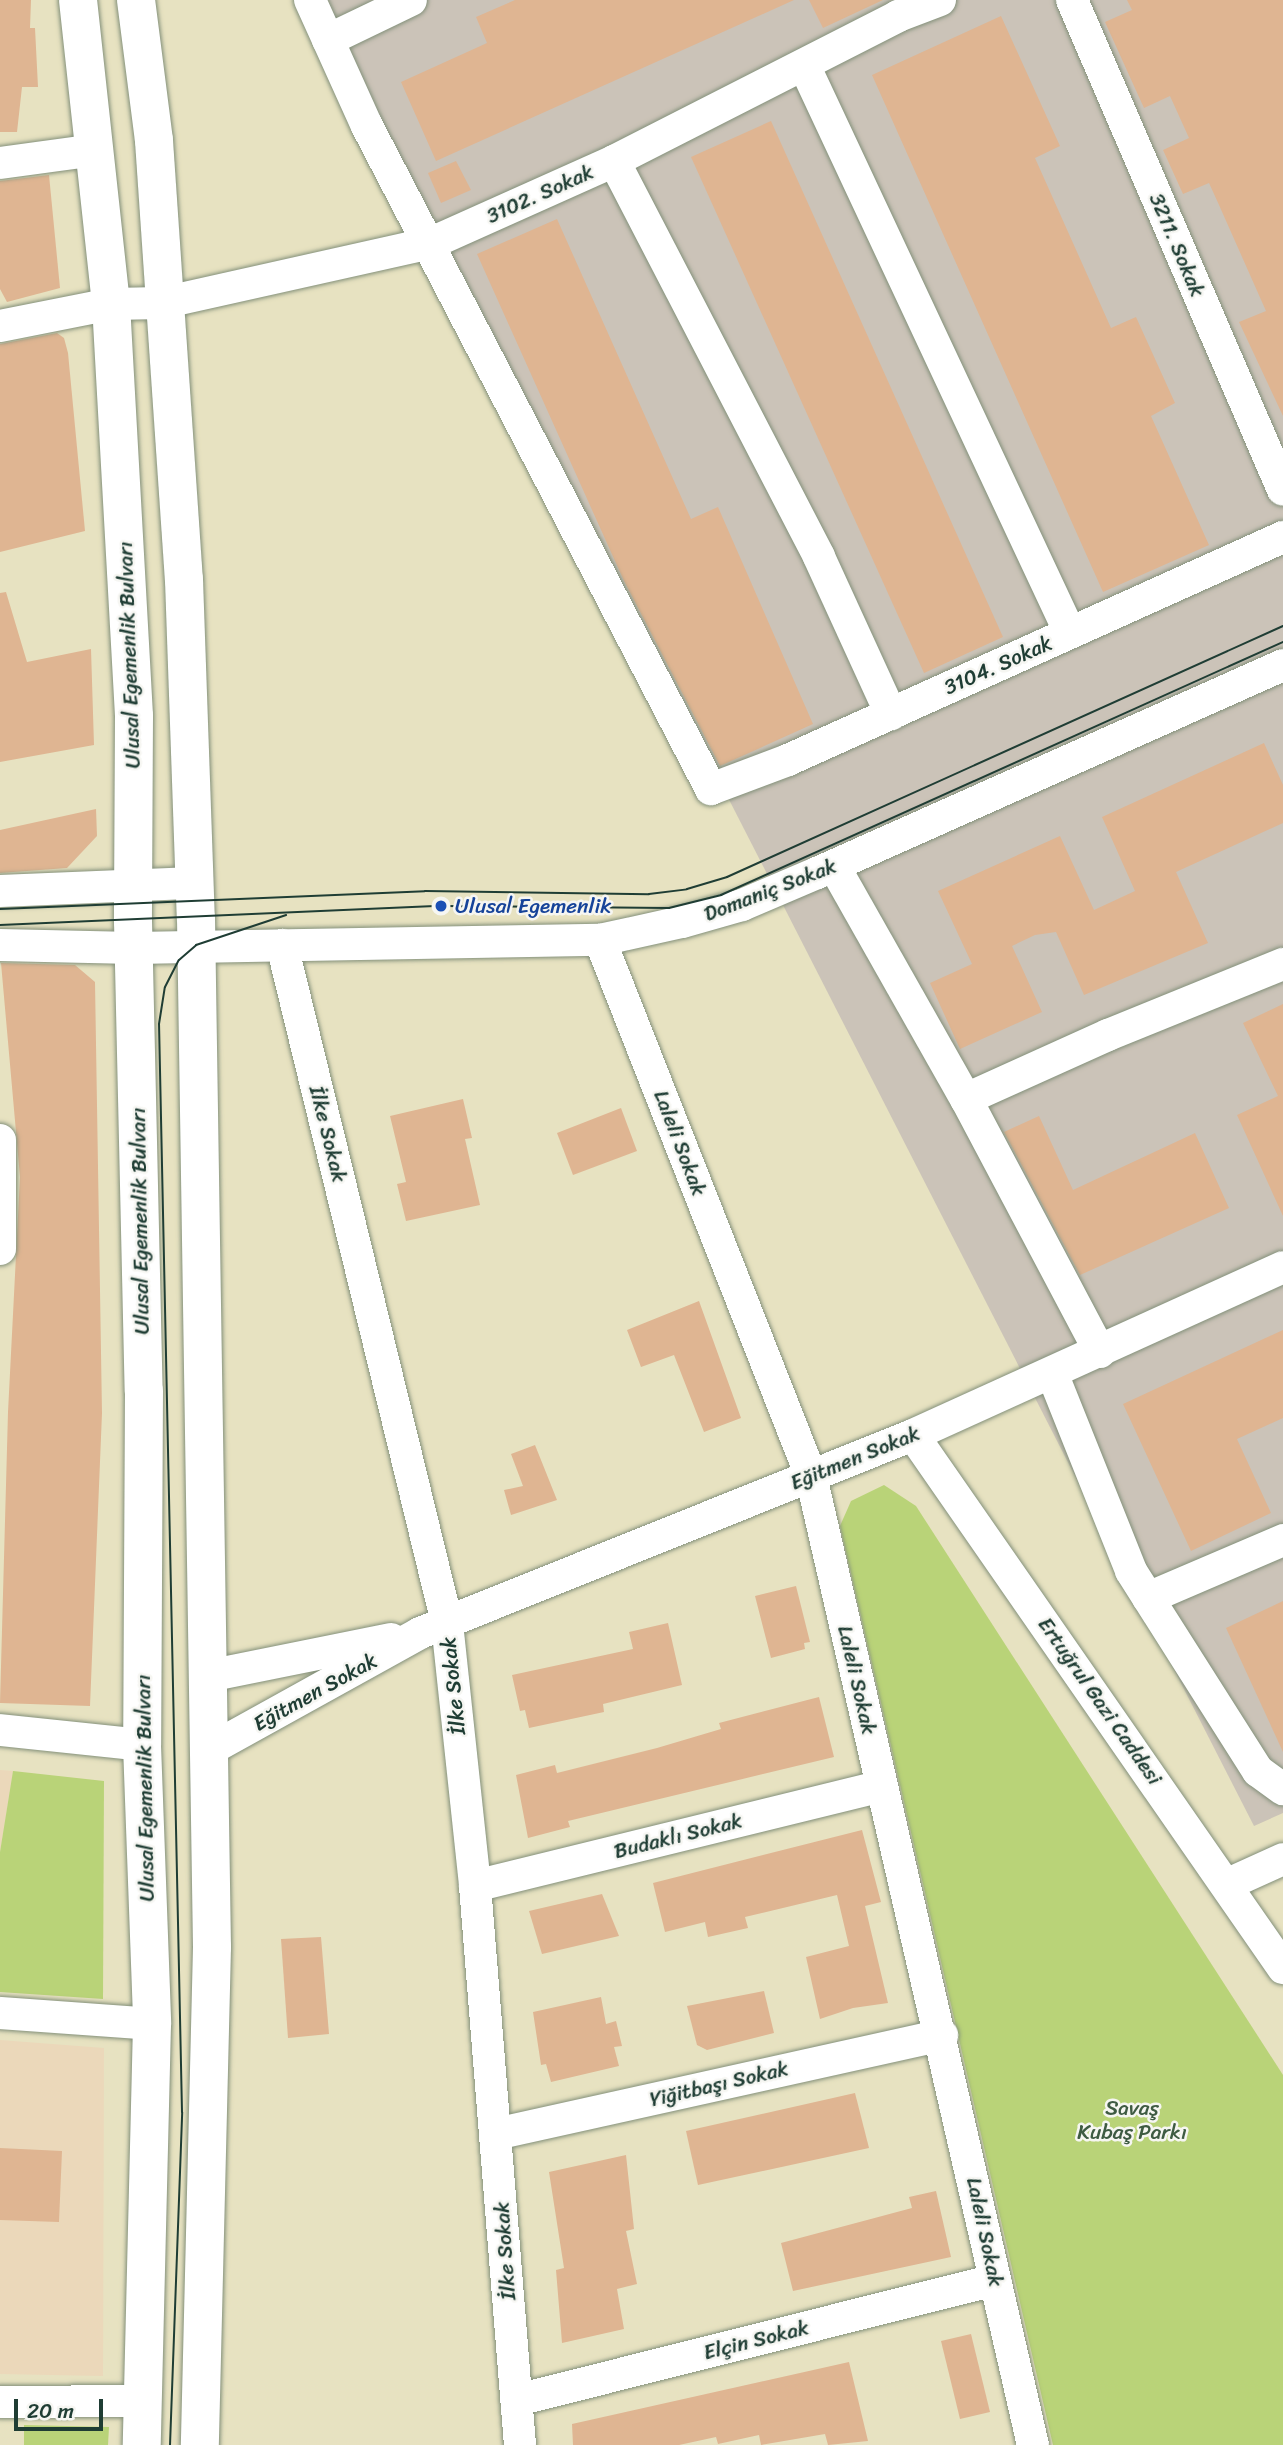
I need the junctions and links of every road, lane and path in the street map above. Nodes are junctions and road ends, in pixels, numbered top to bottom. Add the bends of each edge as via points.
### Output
1 (78, 0) edge
2 (136, 0) edge
3 (310, 0) edge
4 (411, 0) edge
5 (940, 0) edge
6 (1072, 0) edge
7 (895, 8) edge
8 (328, 40) junction
9 (804, 65) junction
10 (95, 150) junction
11 (614, 161) junction
12 (0, 163) edge
13 (431, 243) junction
14 (162, 303) junction
15 (111, 304) junction
16 (0, 327) edge
17 (1283, 490) edge
18 (1283, 537) edge
19 (1070, 633) junction
20 (1283, 665) edge
21 (891, 714) junction
22 (834, 866) junction
23 (194, 883) junction
24 (135, 888) junction
25 (0, 891) edge
26 (600, 940) junction
27 (196, 944) junction
28 (282, 944) junction
29 (0, 945) edge
30 (134, 948) junction
31 (1283, 964) edge
32 (966, 1099) junction
33 (0, 1140) edge
34 (0, 1249) edge
35 (1283, 1267) edge
36 (1100, 1352) junction
37 (1052, 1373) junction
38 (914, 1435) junction
39 (811, 1476) junction
40 (1283, 1540) edge
41 (1148, 1598) junction
42 (433, 1628) junction
43 (208, 1676) junction
44 (0, 1730) edge
45 (142, 1745) junction
46 (209, 1750) junction
47 (881, 1786) junction
48 (1283, 1789) edge
49 (1283, 1859) edge
50 (1228, 1884) junction
51 (475, 1886) junction
52 (1283, 1968) edge
53 (0, 2013) edge
54 (152, 2024) junction
55 (942, 2035) junction
56 (496, 2134) junction
57 (995, 2280) junction
58 (517, 2400) junction
59 (144, 2401) junction
60 (0, 2402) edge
61 (142, 2445) edge
62 (200, 2445) edge
63 (520, 2445) edge
64 (1033, 2445) edge

1 - 10 main road, Ulusal Egemenlik Bulvarı
2 - 14 main road via 154,141
3 - 8 street
4 - 8 street
5 - 7 street, 3102. Sokak
6 - 17 street, 3211. Sokak
7 - 9 street, 3102. Sokak
8 - 13 street via 367,126
9 - 11 street, 3102. Sokak
9 - 19 street
10 - 12 street
10 - 15 main road, Ulusal Egemenlik Bulvarı
11 - 13 street, 3102. Sokak
11 - 21 street via 819,557
13 - 14 street, 3102. Sokak
13 - 21 street, 3104. Sokak via 711,789
14 - 15 street, 3102. Sokak
14 - 23 main road via 184,580
15 - 16 street, 3102. Sokak
15 - 24 main road, Ulusal Egemenlik Bulvarı via 134,716
18 - 19 street, 3104. Sokak
19 - 21 street, 3104. Sokak
20 - 22 street, Domaniç Sokak
22 - 26 street, Domaniç Sokak via 742,905
22 - 32 street
23 - 24 street
23 - 27 main road
24 - 25 street
24 - 30 main road, Ulusal Egemenlik Bulvarı
26 - 28 street, Domaniç Sokak
26 - 39 street, Laleli Sokak
27 - 28 street, Domaniç Sokak
27 - 30 street, Domaniç Sokak
27 - 43 main road
28 - 42 street, İlke Sokak
29 - 30 street, Domaniç Sokak
30 - 45 main road, Ulusal Egemenlik Bulvarı via 144,1391
31 - 32 street
32 - 36 street
33 - 34 street
35 - 36 street, Eğitmen Sokak
36 - 37 street, Eğitmen Sokak
37 - 38 street, Eğitmen Sokak
37 - 41 street via 1131,1571
38 - 39 street, Eğitmen Sokak
38 - 50 street, Ertuğrul Gazi Caddesi
39 - 42 street, Eğitmen Sokak
39 - 47 street, Laleli Sokak
40 - 41 street
41 - 48 street via 1258,1771
42 - 43 street, Eğitmen Sokak
42 - 46 street, Eğitmen Sokak
42 - 51 street, İlke Sokak
43 - 46 main road
44 - 45 street
45 - 54 main road, Ulusal Egemenlik Bulvarı
46 - 62 main road via 212,1947
47 - 51 street, Budaklı Sokak
47 - 55 street, Laleli Sokak
49 - 50 street
50 - 52 street, Ertuğrul Gazi Caddesi
51 - 56 street, İlke Sokak
53 - 54 street
54 - 59 main road, Ulusal Egemenlik Bulvarı
55 - 56 street, Yiğitbaşı Sokak
55 - 57 street, Laleli Sokak
56 - 58 street, İlke Sokak
57 - 58 street, Elçin Sokak
57 - 64 street, Laleli Sokak
58 - 63 street, İlke Sokak
59 - 60 street
59 - 61 main road, Ulusal Egemenlik Bulvarı

